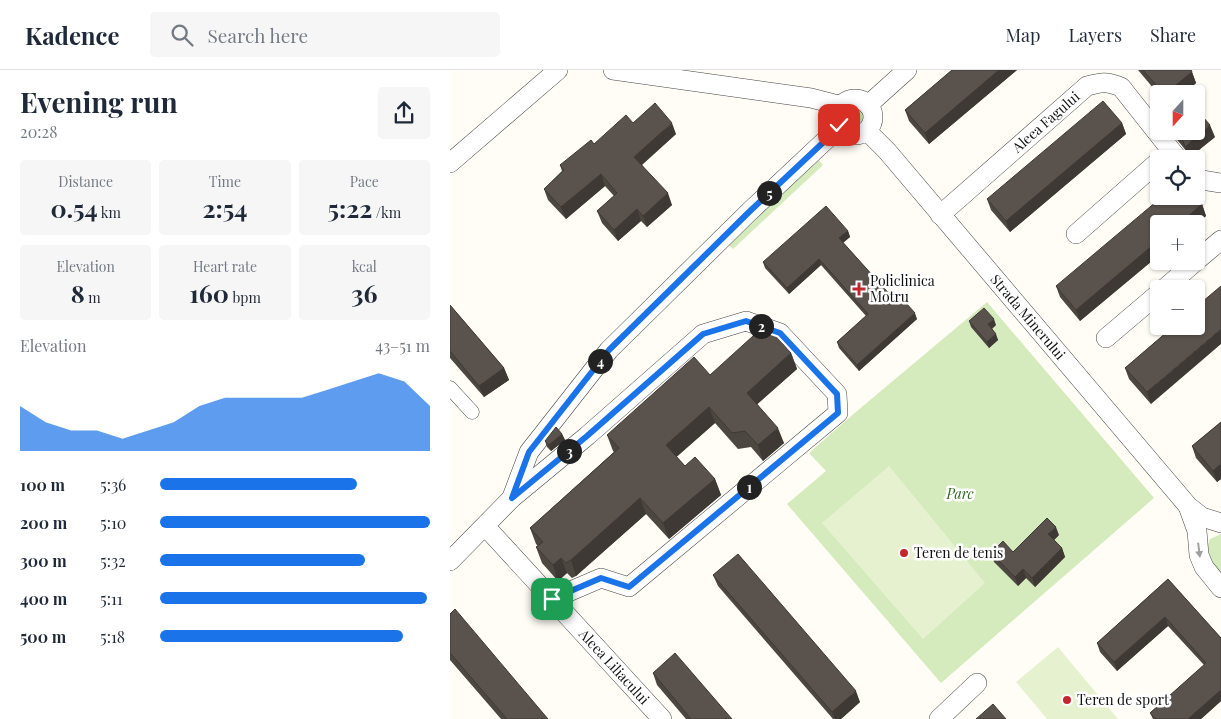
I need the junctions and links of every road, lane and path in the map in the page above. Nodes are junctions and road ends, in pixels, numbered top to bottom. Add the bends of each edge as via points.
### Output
1 (558, 70) edge
2 (613, 70) edge
3 (907, 70) edge
4 (868, 104) junction
5 (842, 106) junction
6 (844, 131) junction
7 (867, 131) junction
8 (1162, 150) edge
9 (450, 163) edge
10 (1150, 171) edge
11 (1205, 180) edge
12 (1221, 183) edge
13 (940, 215) junction
14 (1076, 234) dead end
15 (1221, 240) edge
16 (1205, 253) edge
17 (1186, 270) edge
18 (1174, 280) edge
19 (1150, 301) edge
20 (1106, 338) dead end
21 (450, 388) edge
22 (472, 412) dead end
23 (512, 498) junction
24 (1188, 506) junction
25 (1221, 523) edge
26 (486, 526) junction
27 (450, 562) edge
28 (1221, 588) edge
29 (552, 599) junction
30 (977, 683) dead end
31 (662, 719) edge
32 (939, 719) edge

1 - 9 street
2 - 5 street via 811,98
3 - 4 street
4 - 5 street via 857,99
4 - 7 street via 873,117
5 - 6 street via 837,118
6 - 7 street via 853,135
6 - 23 street via 830,136 609,350 529,452
7 - 13 street, Strada Minerului
8 - 13 street, Aleea Fagului via 1121,88 1107,82 1087,86
10 - 14 street
11 - 12 street
13 - 24 street, Strada Minerului
15 - 16 street
17 - 18 street
19 - 20 street
21 - 22 street
23 - 26 street
23 - 29 street via 703,334 746,321 780,333 837,394 838,413 629,587 601,578
24 - 25 street, Strada Minerului via 1202,517
24 -> 28 street, Strada Minerului via 1197,531 1199,555
26 - 27 street
26 - 29 street, Aleea Liliacului
29 - 31 street, Aleea Liliacului
30 - 32 street

